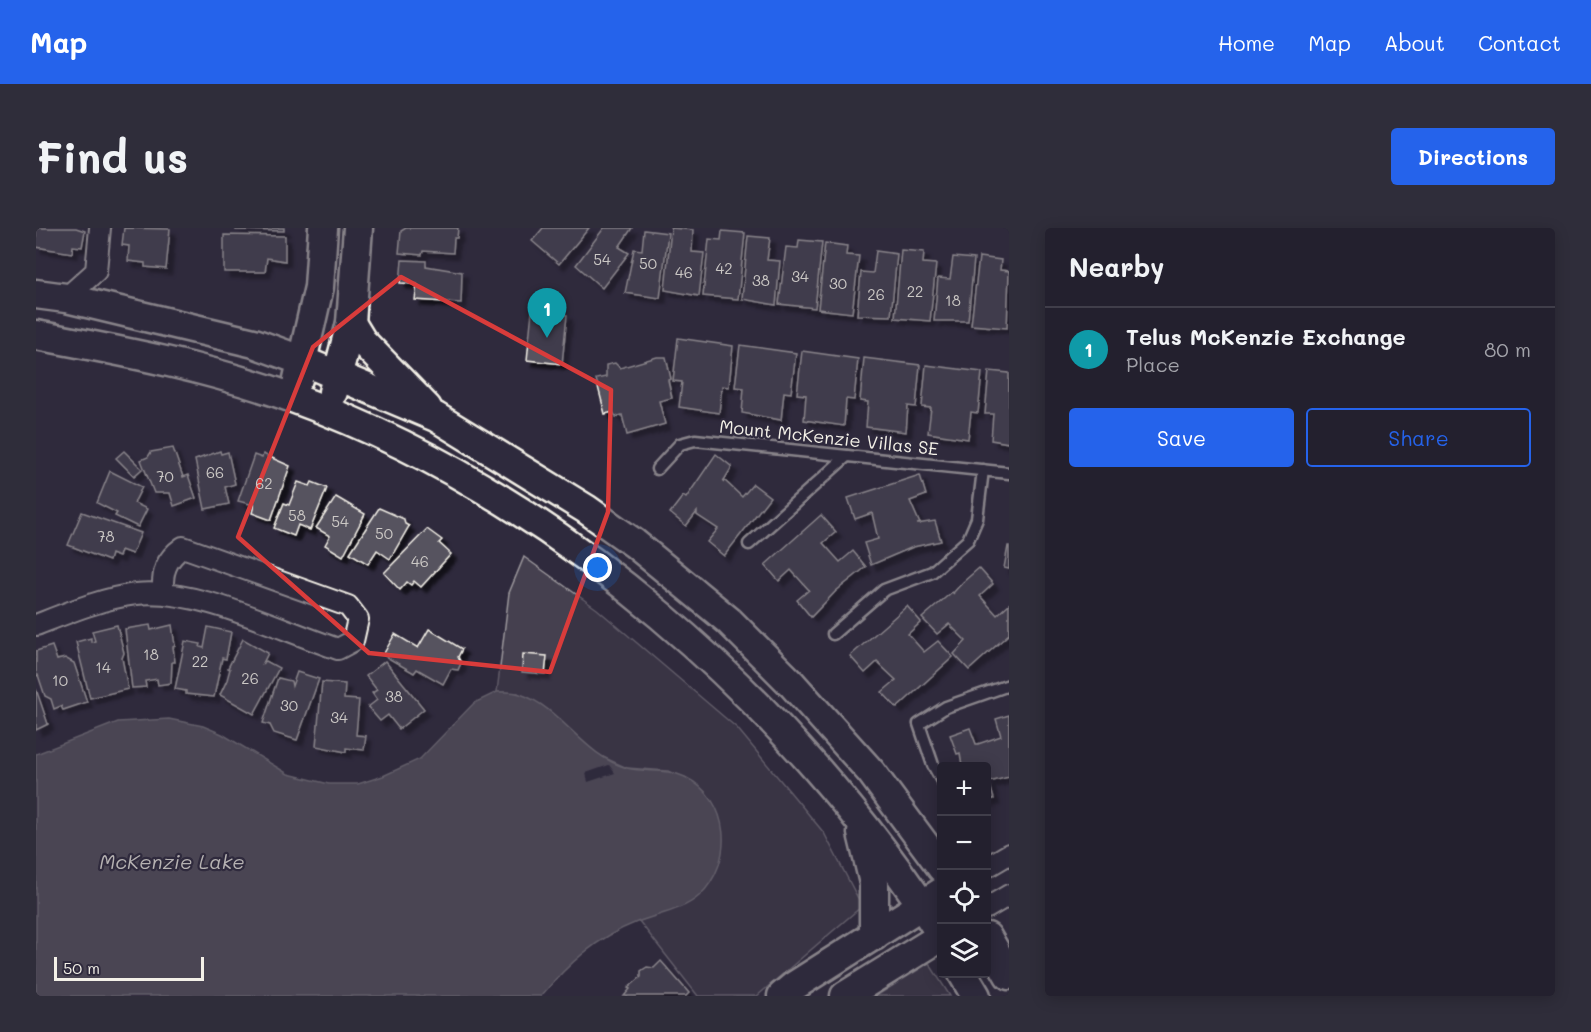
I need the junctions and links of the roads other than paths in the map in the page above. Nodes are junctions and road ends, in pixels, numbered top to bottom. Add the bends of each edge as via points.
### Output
1 (100, 228) edge
2 (323, 228) edge
3 (358, 228) edge
4 (36, 294) edge
5 (66, 298) junction
6 (351, 323) junction
7 (36, 335) edge
8 (303, 361) junction
9 (339, 375) junction
10 (292, 397) junction
11 (326, 411) junction
12 (436, 417) junction
13 (848, 456) junction
14 (657, 469) dead end
15 (983, 470) junction
16 (1009, 473) edge
17 (749, 544) dead end
18 (163, 593) junction
19 (36, 625) edge
20 (833, 634) dead end
21 (1009, 685) edge
22 (937, 772) edge
23 (858, 820) junction
24 (1009, 854) edge
25 (937, 861) edge
26 (991, 865) edge
27 (1009, 896) edge
28 (931, 898) edge
29 (991, 906) edge
30 (938, 924) edge
31 (874, 936) junction
32 (937, 938) edge
33 (991, 944) edge
34 (1009, 975) edge
35 (965, 978) edge
36 (782, 996) edge
37 (845, 996) edge
38 (976, 996) edge

1 - 5 street via 96,270
2 - 8 main road via 320,286
3 - 6 main road
4 - 5 main road
5 - 8 main road via 254,343
6 - 9 main road
6 - 12 main road via 362,341
7 - 10 main road via 142,355
8 - 9 main road
8 - 10 main road
9 - 11 main road
9 - 12 main road
10 - 11 main road
11 - 23 main road via 425,457 511,507 611,573 769,715
12 - 25 main road via 586,509 729,621 871,772
13 - 14 lane, Mount McKenzie Villas SE via 695,440 680,444
13 - 15 lane, Mount McKenzie Villas SE
13 - 17 lane
15 - 16 lane, Mount McKenzie Villas SE
15 - 20 lane via 975,527 963,545 932,572 884,590
18 - 18 street via 224,608 338,649 353,641 358,620 348,606 183,547 172,555 162,571
18 - 19 street via 135,594
21 - 22 lane via 946,707 919,724
23 - 28 main road
23 - 31 main road via 874,883
24 - 26 street
27 - 29 street
28 - 30 main road
28 - 31 main road
31 - 36 main road
32 - 37 main road
33 - 34 main road
35 - 38 main road

